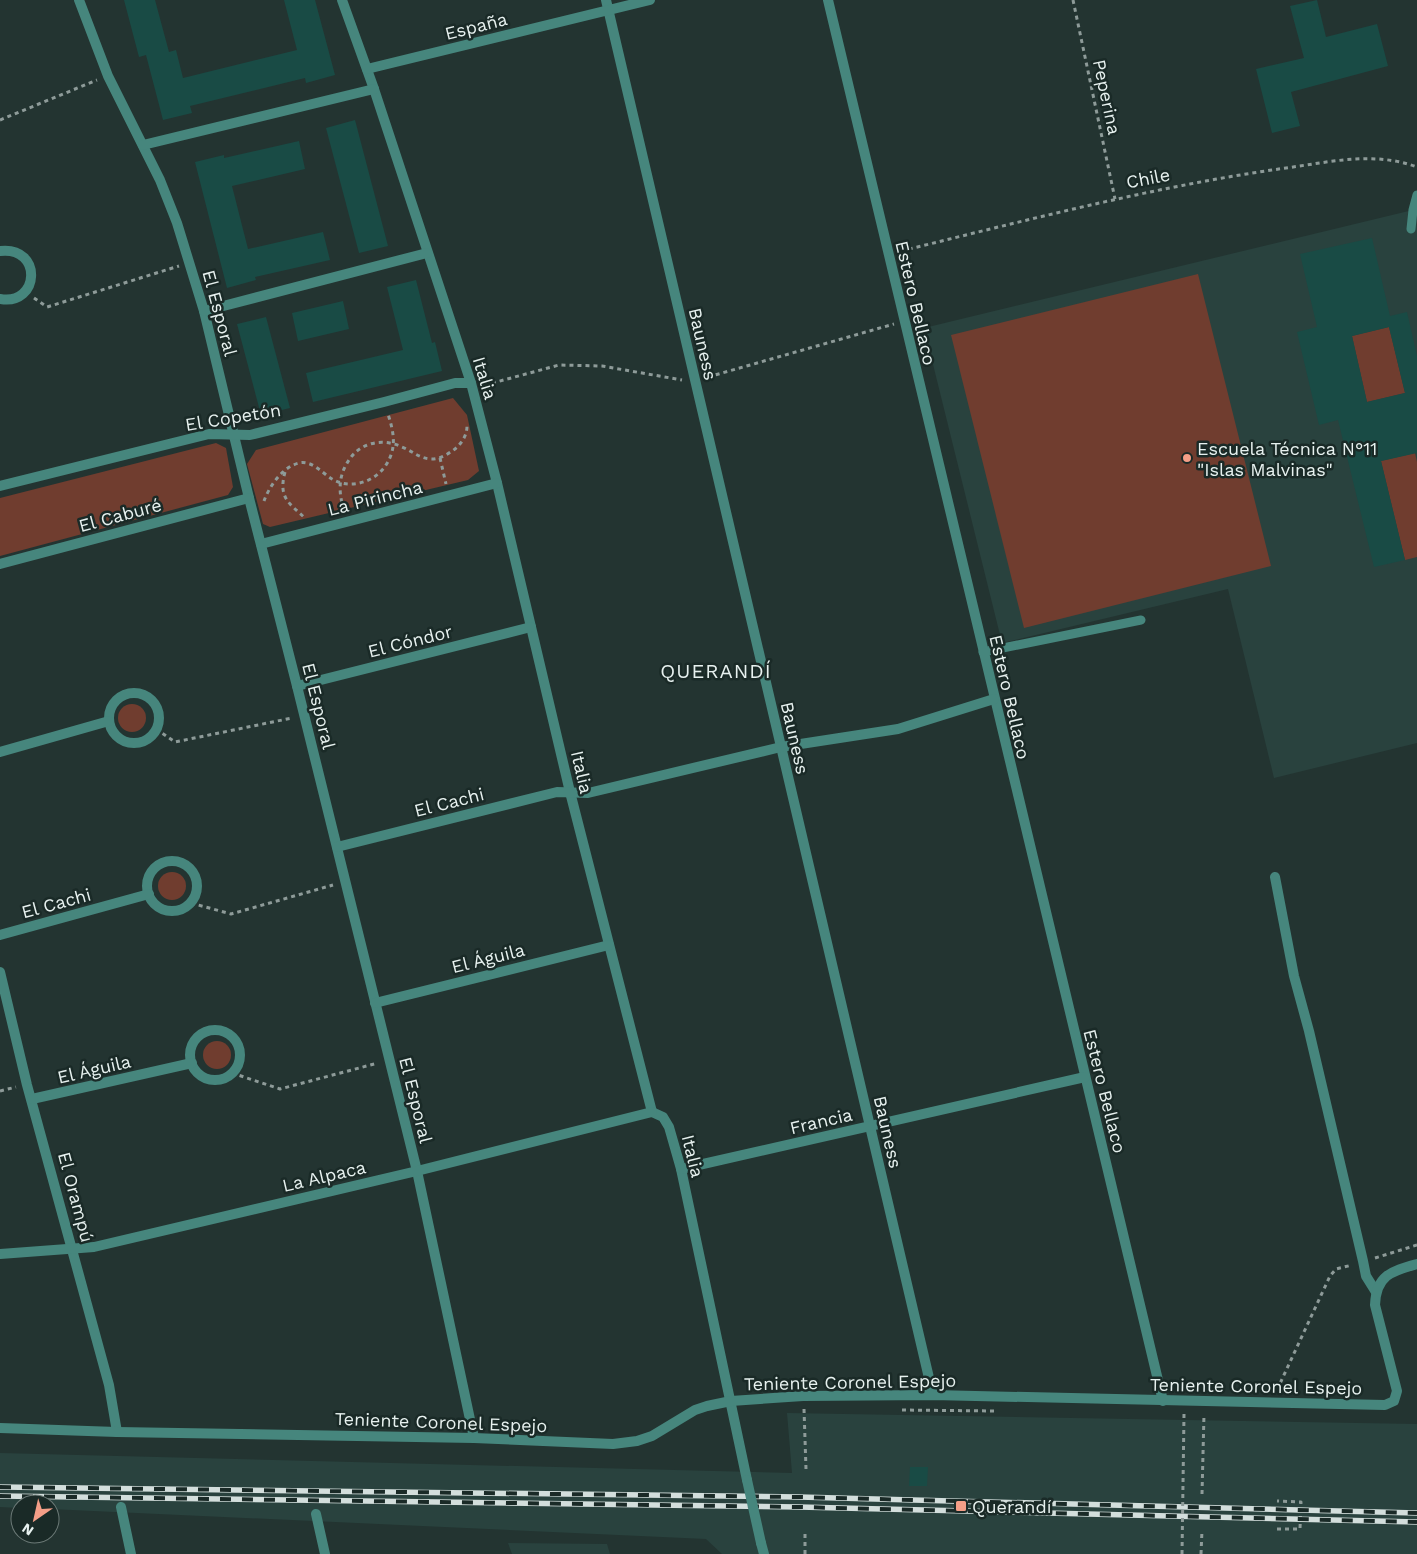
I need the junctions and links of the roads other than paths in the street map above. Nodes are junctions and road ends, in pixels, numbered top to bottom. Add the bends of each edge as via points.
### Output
1 (80, 0) edge
2 (342, 0) edge
3 (606, 0) edge
4 (650, 0) edge
5 (828, 0) edge
6 (609, 11) junction
7 (367, 69) junction
8 (374, 89) junction
9 (143, 145) junction
10 (1417, 195) edge
11 (1411, 229) dead end
12 (0, 251) edge
13 (427, 253) junction
14 (0, 299) edge
15 (204, 311) junction
16 (471, 383) junction
17 (234, 433) junction
18 (497, 484) junction
19 (0, 486) edge
20 (249, 498) junction
21 (261, 544) junction
22 (0, 564) edge
23 (1141, 620) dead end
24 (531, 627) junction
25 (983, 652) junction
26 (297, 686) junction
27 (994, 699) junction
28 (109, 721) junction
29 (781, 747) junction
30 (0, 752) edge
31 (570, 792) junction
32 (337, 847) junction
33 (1275, 877) dead end
34 (149, 894) junction
35 (0, 935) edge
36 (609, 945) junction
37 (0, 972) edge
38 (375, 1003) junction
39 (192, 1063) junction
40 (1085, 1077) junction
41 (32, 1099) junction
42 (652, 1112) junction
43 (870, 1127) junction
44 (681, 1169) junction
45 (417, 1171) junction
46 (73, 1248) junction
47 (0, 1254) edge
48 (1417, 1264) edge
49 (1376, 1292) junction
50 (934, 1395) junction
51 (731, 1401) junction
52 (1163, 1401) junction
53 (0, 1428) edge
54 (117, 1432) junction
55 (474, 1438) junction
56 (121, 1507) dead end
57 (316, 1514) dead end
58 (131, 1554) edge
59 (325, 1554) edge
60 (764, 1554) edge

1 - 9 street, El Esporal via 108,76
2 - 7 street, Italia
3 - 6 street, Bauness
4 - 6 street, España
5 - 25 street, Estero Bellaco
6 - 7 street, España
6 - 29 street, Bauness
7 - 8 street, Italia
8 - 9 street
8 - 13 street, Italia
9 - 15 street, El Esporal via 177,223
10 - 11 lane
12 - 14 street via 23,256 32,278 18,298
13 - 15 street
13 - 16 street, Italia
15 - 17 street, El Esporal
16 - 17 street, El Copetón via 455,383 250,435
16 - 18 street, Italia
17 - 19 street, El Copetón via 210,434
17 - 20 street, El Esporal
18 - 21 street, La Pirincha
18 - 24 street, Italia
20 - 21 street, El Esporal
20 - 22 street, El Caburé
21 - 26 street, El Esporal
23 - 25 lane
24 - 26 street, El Cóndor
24 - 31 street, Italia
25 - 27 street, Estero Bellaco
26 - 32 street, El Esporal
27 - 29 street, El Cachi via 898,729
27 - 40 street, Estero Bellaco
28 - 28 street via 112,705 133,693 149,699 158,712 152,736 138,743 122,741 111,729
28 - 30 street
29 - 31 street, El Cachi via 588,793
29 - 43 street, Bauness
31 - 32 street, El Cachi via 556,792
31 - 36 street, Italia
32 - 38 street, El Esporal
33 - 49 street via 1294,976 1366,1276
34 - 34 street via 148,878 165,862 181,862 197,880 196,896 191,903 176,911 160,908
34 - 35 street, El Cachi
36 - 38 street, El Águila
36 - 42 street, Italia
37 - 41 street, El Orampú
38 - 45 street, El Esporal
39 - 39 street via 190,1055 195,1040 209,1031 225,1032 237,1043 240,1051 237,1067 226,1078 218,1080 202,1076
39 - 41 street, El Águila
40 - 43 street, Francia
40 - 52 street, Estero Bellaco
41 - 46 street, El Orampú
42 - 44 street, Italia via 663,1117 669,1127
42 - 45 street, La Alpaca
43 - 44 street, Francia
43 - 50 street, Bauness
44 - 51 street, Italia
45 - 46 street, La Alpaca via 94,1247
45 - 55 street, El Esporal
46 - 47 street, La Alpaca
46 - 54 street, El Orampú via 109,1385
48 - 49 street via 1393,1271 1382,1280
49 - 52 street, Teniente Coronel Espejo via 1375,1305 1398,1391 1391,1404
50 - 51 street, Teniente Coronel Espejo via 803,1396
50 - 52 street, Teniente Coronel Espejo
51 - 55 street, Teniente Coronel Espejo via 695,1410 652,1436 637,1441 613,1444
51 - 60 street, Italia, bridge
53 - 54 street, Teniente Coronel Espejo
54 - 55 street, Teniente Coronel Espejo
56 - 58 street
57 - 59 street

